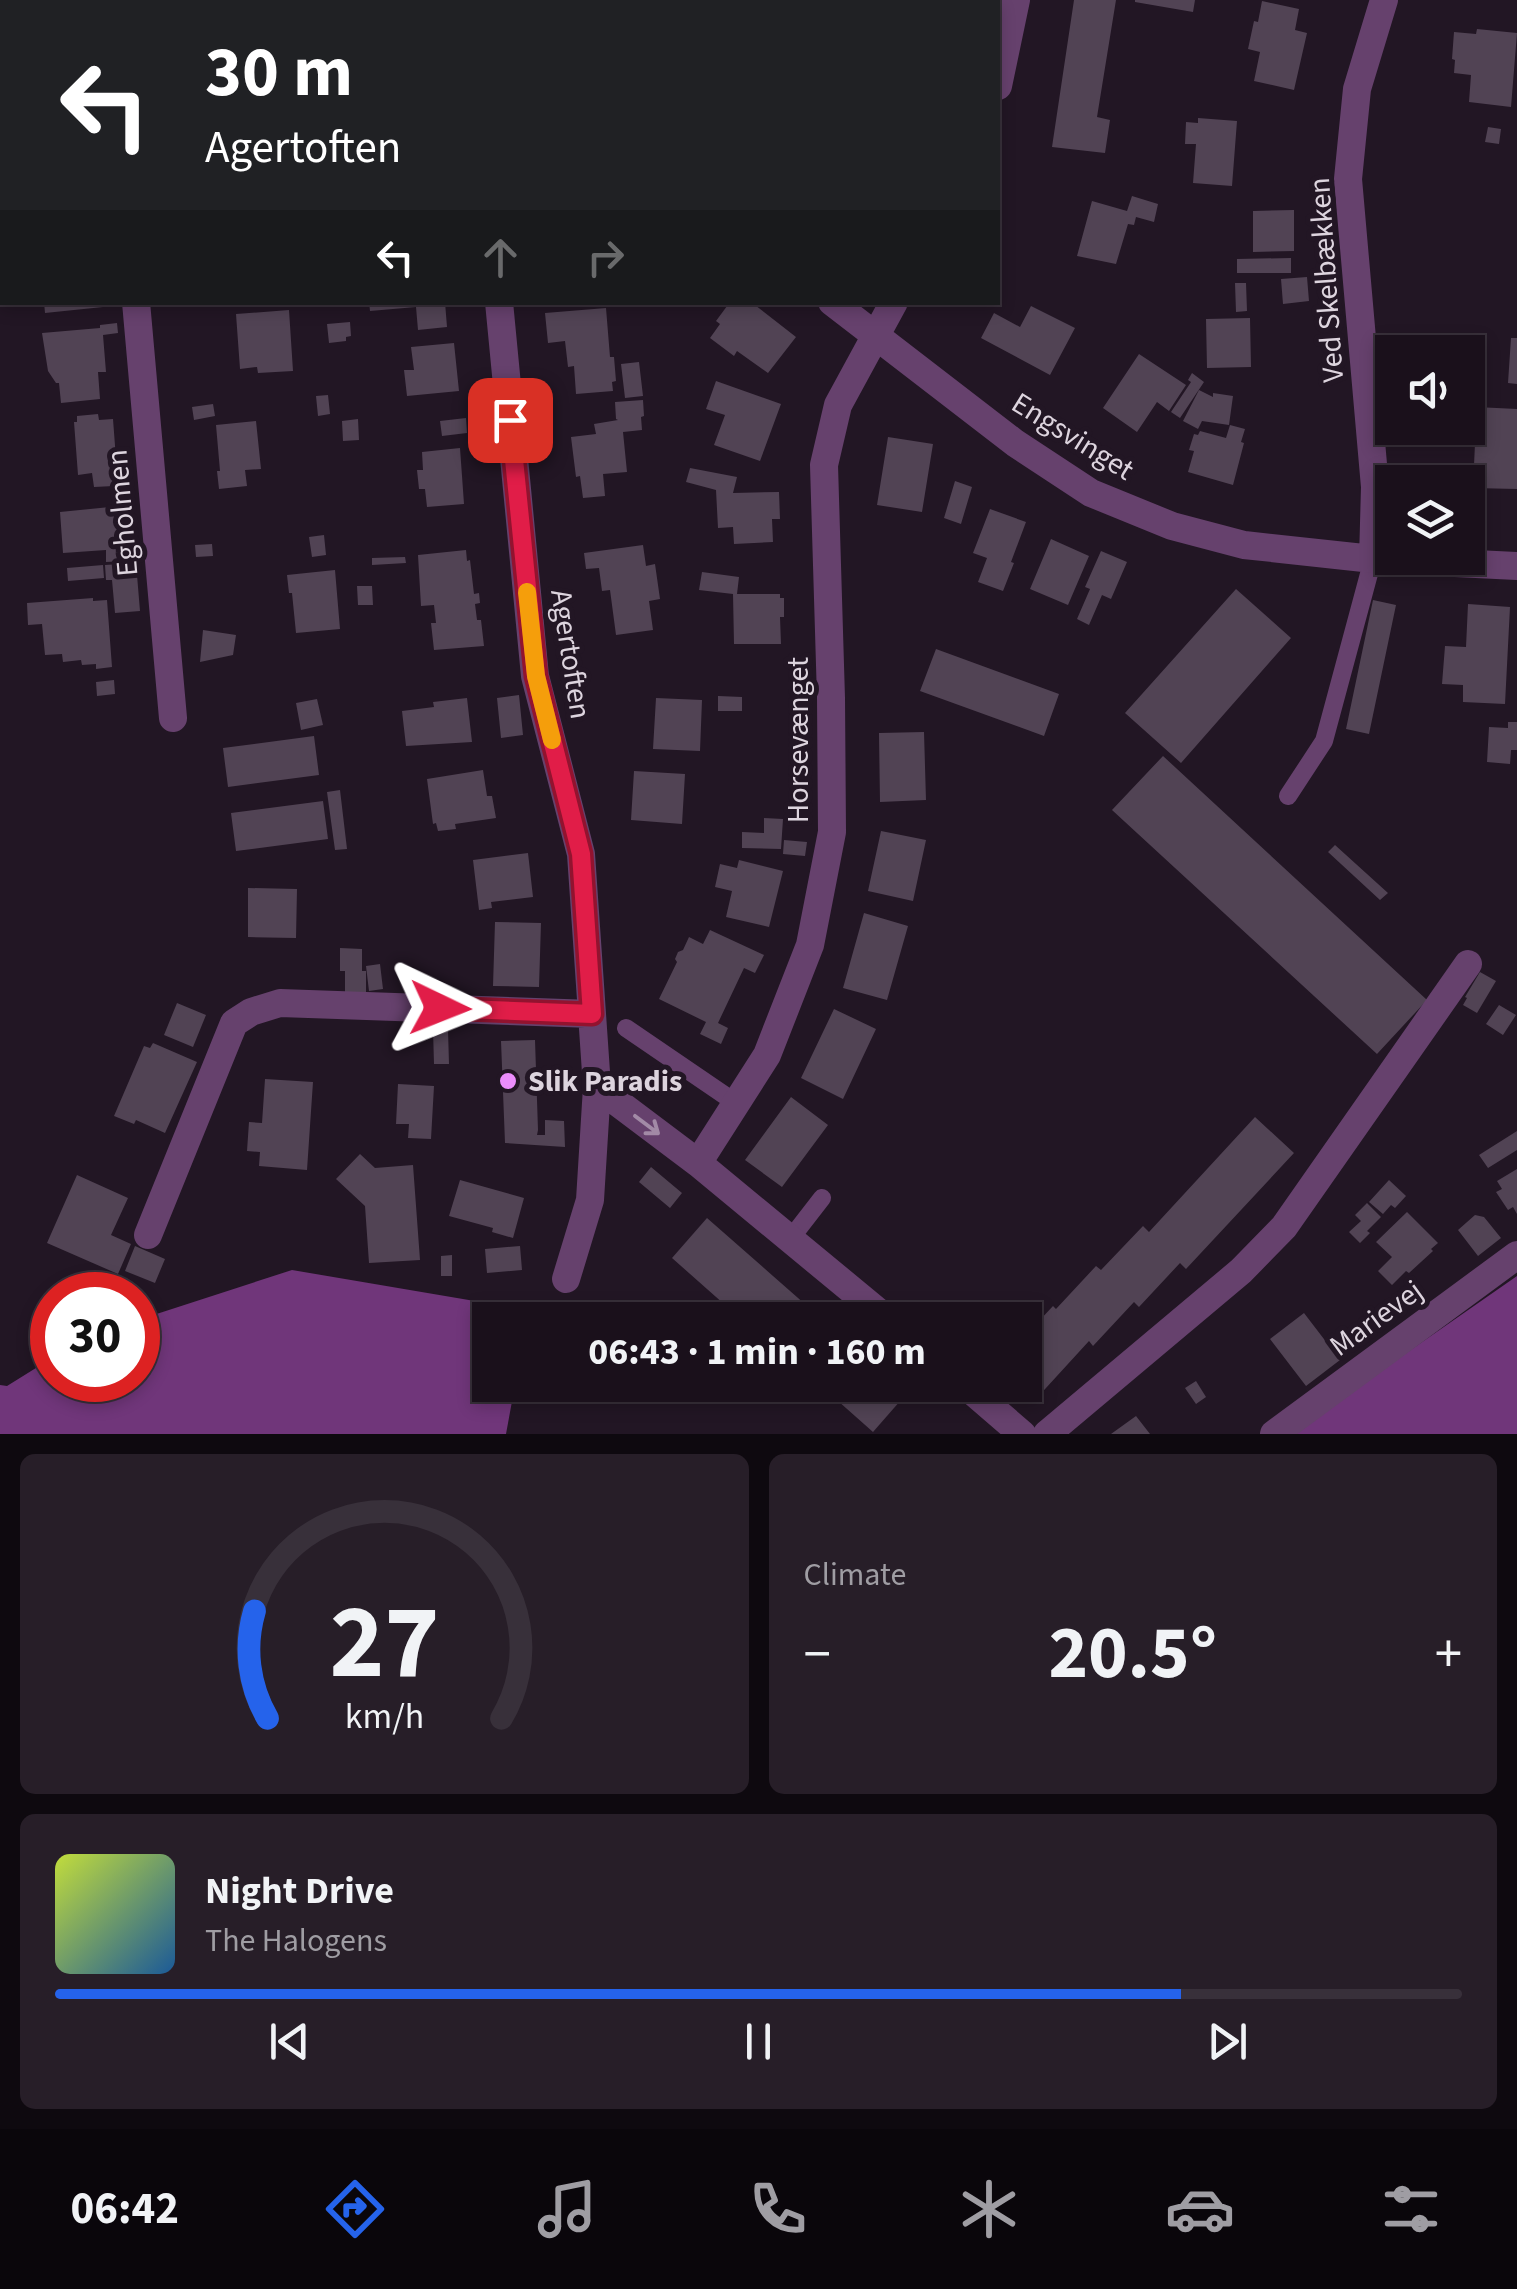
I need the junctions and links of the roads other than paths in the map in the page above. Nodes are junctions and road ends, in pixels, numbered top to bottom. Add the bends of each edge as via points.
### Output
1 (1016, 0) edge
2 (1384, 0) edge
3 (1000, 76) edge
4 (136, 305) edge
5 (498, 305) edge
6 (836, 305) edge
7 (892, 305) edge
8 (874, 336) junction
9 (1374, 559) junction
10 (1517, 566) edge
11 (173, 718) dead end
12 (1288, 796) dead end
13 (1468, 964) dead end
14 (592, 1014) junction
15 (626, 1028) dead end
16 (597, 1087) junction
17 (736, 1103) junction
18 (698, 1163) junction
19 (822, 1198) dead end
20 (148, 1235) dead end
21 (791, 1238) junction
22 (1517, 1255) edge
23 (566, 1279) dead end
24 (867, 1302) edge
25 (984, 1402) edge
26 (1022, 1434) edge
27 (1046, 1434) edge
28 (1274, 1434) edge

1 - 3 street
2 - 9 street, Ved Skelbækken via 1357,88 1348,180 1375,486
4 - 11 street, Egholmen
5 - 14 street, Agertoften via 536,676 581,854
6 - 8 street, Engsvinget
7 - 8 street, Horsevænget
8 - 9 street, Engsvinget via 1091,492 1172,526 1244,544
8 - 17 street, Horsevænget via 838,404 824,464 832,832 810,945 767,1055
9 - 10 street, Engsvinget
9 - 12 lane via 1324,741
13 - 27 street via 1284,1227
14 - 16 street, Agertoften
14 - 20 street via 280,1004 250,1012 234,1023
15 - 17 lane
16 -> 18 street
16 - 23 street, Agertoften via 590,1200
17 - 18 street, Horsevænget
18 - 21 street
19 - 21 lane
21 - 24 street
22 - 28 street, Marievej
25 - 26 street

